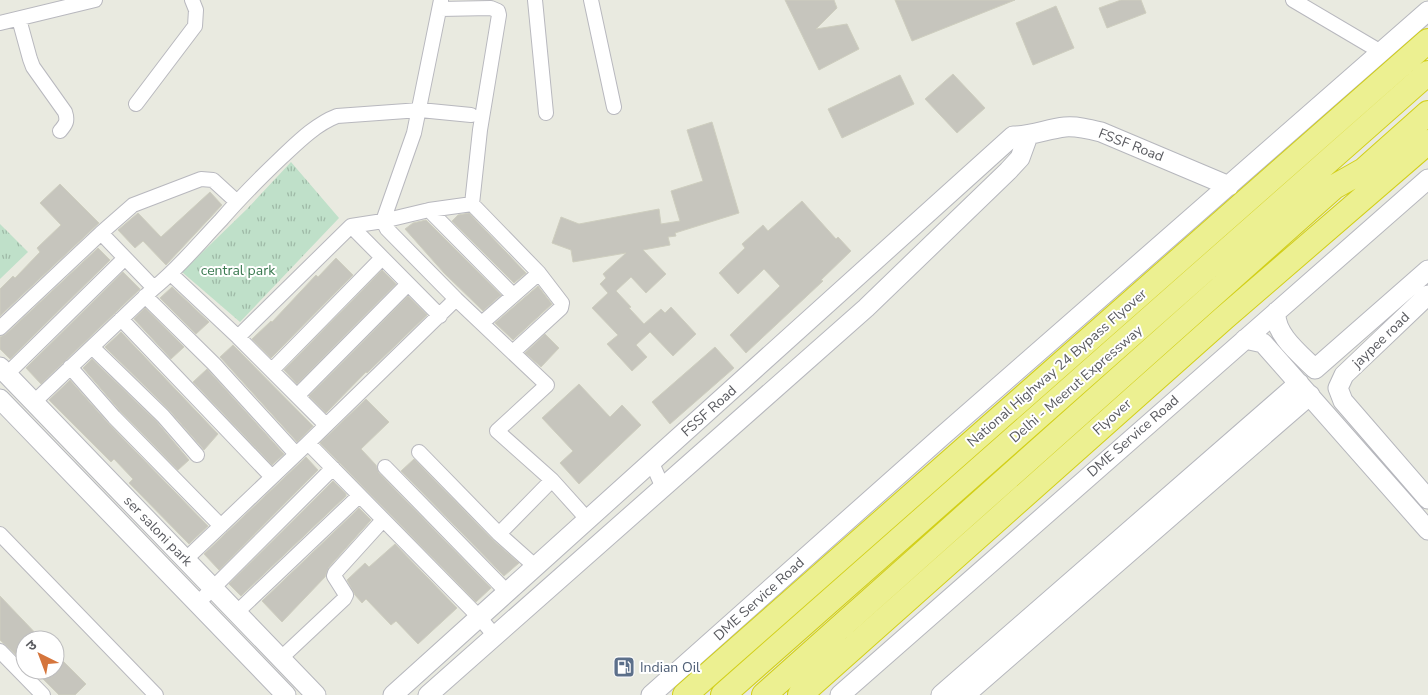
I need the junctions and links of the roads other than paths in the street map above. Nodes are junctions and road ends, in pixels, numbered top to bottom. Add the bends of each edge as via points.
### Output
1 (95, 0) edge
2 (192, 0) edge
3 (535, 0) edge
4 (591, 0) edge
5 (1293, 0) edge
6 (441, 4) edge
7 (1428, 11) edge
8 (19, 20) junction
9 (0, 23) edge
10 (1428, 41) edge
11 (1381, 52) junction
12 (1428, 73) edge
13 (136, 104) dead end
14 (614, 107) dead end
15 (420, 110) junction
16 (546, 113) dead end
17 (1428, 113) edge
18 (471, 115) dead end
19 (60, 131) dead end
20 (1028, 136) junction
21 (1428, 142) edge
22 (1428, 178) edge
23 (1229, 186) junction
24 (237, 202) junction
25 (472, 204) junction
26 (429, 210) junction
27 (383, 221) junction
28 (351, 226) junction
29 (101, 232) junction
30 (125, 258) junction
31 (382, 258) junction
32 (1428, 270) edge
33 (538, 273) junction
34 (171, 274) junction
35 (408, 284) junction
36 (149, 292) junction
37 (514, 295) junction
38 (1428, 295) edge
39 (456, 298) junction
40 (831, 302) junction
41 (1276, 312) junction
42 (440, 316) junction
43 (121, 319) junction
44 (482, 323) junction
45 (848, 324) junction
46 (0, 328) edge
47 (238, 337) junction
48 (1245, 339) junction
49 (92, 347) junction
50 (513, 352) junction
51 (70, 367) junction
52 (3, 370) edge
53 (272, 370) junction
54 (1305, 389) junction
55 (297, 396) junction
56 (0, 399) edge
57 (34, 402) junction
58 (326, 425) junction
59 (308, 443) junction
60 (419, 452) dead end
61 (296, 454) junction
62 (197, 455) dead end
63 (652, 463) junction
64 (333, 468) junction
65 (385, 468) dead end
66 (272, 477) junction
67 (552, 480) junction
68 (663, 488) junction
69 (359, 496) junction
70 (1428, 499) edge
71 (1160, 515) junction
72 (383, 520) junction
73 (588, 520) junction
74 (221, 526) junction
75 (1428, 530) edge
76 (0, 534) edge
77 (499, 534) junction
78 (186, 560) junction
79 (536, 567) junction
80 (213, 589) junction
81 (506, 592) junction
82 (197, 604) junction
83 (236, 613) junction
84 (479, 617) junction
85 (495, 636) junction
86 (0, 650) edge
87 (280, 659) junction
88 (43, 695) edge
89 (156, 695) edge
90 (286, 695) edge
91 (316, 695) edge
92 (393, 695) edge
93 (428, 695) edge
94 (651, 695) edge
95 (685, 695) edge
96 (723, 695) edge
97 (764, 695) edge
98 (800, 695) edge
99 (840, 695) edge
100 (941, 695) edge
101 (965, 695) edge

1 - 8 street
2 - 13 street via 196,10 194,26
3 - 16 street
4 - 14 street
5 - 11 street
6 - 15 street
6 - 25 street via 492,8 499,15 480,130
7 - 11 street, DME Service Road
8 - 9 street
8 - 19 street via 33,67 65,112 66,125
10 - 95 highway, National Highway 24 Bypass Flyover
11 - 23 street, DME Service Road
12 - 96 highway, Delhi - Meerut Expressway
15 - 18 street
15 - 24 street via 329,119 299,142
15 - 27 street
17 - 97 highway, Delhi - Meerut Expressway via 1364,170 1334,187
20 - 23 street, FSSF Road via 1064,127 1101,132
20 - 40 street, FSSF Road via 1013,136
20 - 45 street, FSSF Road via 1020,158 1008,171
21 - 98 highway, Flyover via 1224,318
22 - 41 street, DME Service Road
23 - 94 street, DME Service Road
24 - 29 street via 213,180 201,179 133,206
24 - 34 street
25 - 26 street
25 - 33 street
26 - 27 street
26 - 37 street
27 - 28 street
27 - 39 street via 387,229
28 - 31 street
28 - 47 street
29 - 30 street
29 - 46 street
30 - 36 street
30 - 52 street
31 - 35 street
31 - 53 street
32 - 41 street via 1315,369 1279,328
33 - 37 street
33 - 50 street via 562,306
34 - 36 street
34 - 47 street
35 - 42 street
35 - 55 street
36 - 43 street
36 - 61 street
37 - 44 street
38 - 70 street, jaypee road via 1344,376 1338,388 1342,401
39 - 42 street
39 - 44 street
40 - 45 street
40 - 63 street, FSSF Road
41 - 48 street, DME Service Road
42 - 58 street
43 - 49 street
43 - 66 street
44 - 50 street
45 - 68 street, FSSF Road
47 - 53 street
48 - 54 street via 1263,343
48 - 99 street, DME Service Road
49 - 51 street
49 - 62 street via 163,416
50 - 67 street via 547,385 497,431
51 - 57 street
51 - 74 street via 114,417
52 - 57 street, ser saloni park
53 - 55 street
54 - 71 street
54 - 75 street
55 - 58 street
56 - 82 street
57 - 78 street, ser saloni park
58 - 59 street
59 - 61 street
59 - 64 street
60 - 77 street
61 - 66 street
63 - 68 street
63 - 73 street, FSSF Road
64 - 69 street
64 - 80 street
65 - 81 street
66 - 74 street
67 - 73 street
67 - 77 street
68 - 85 street, FSSF Road
69 - 72 street
69 - 83 street
71 - 100 street
71 - 101 street
72 - 84 street
72 - 87 street via 335,573 346,595 344,600
73 - 79 street, FSSF Road
74 - 78 street
76 - 89 street
77 - 79 street
78 - 80 street, ser saloni park
79 - 81 street, FSSF Road
80 - 82 street
80 - 83 street, ser saloni park
81 - 84 street, FSSF Road
82 - 90 street
83 - 87 street, ser saloni park
84 - 85 street
84 - 92 street, FSSF Road
85 - 93 street, FSSF Road
86 - 88 street
87 - 91 street, ser saloni park

